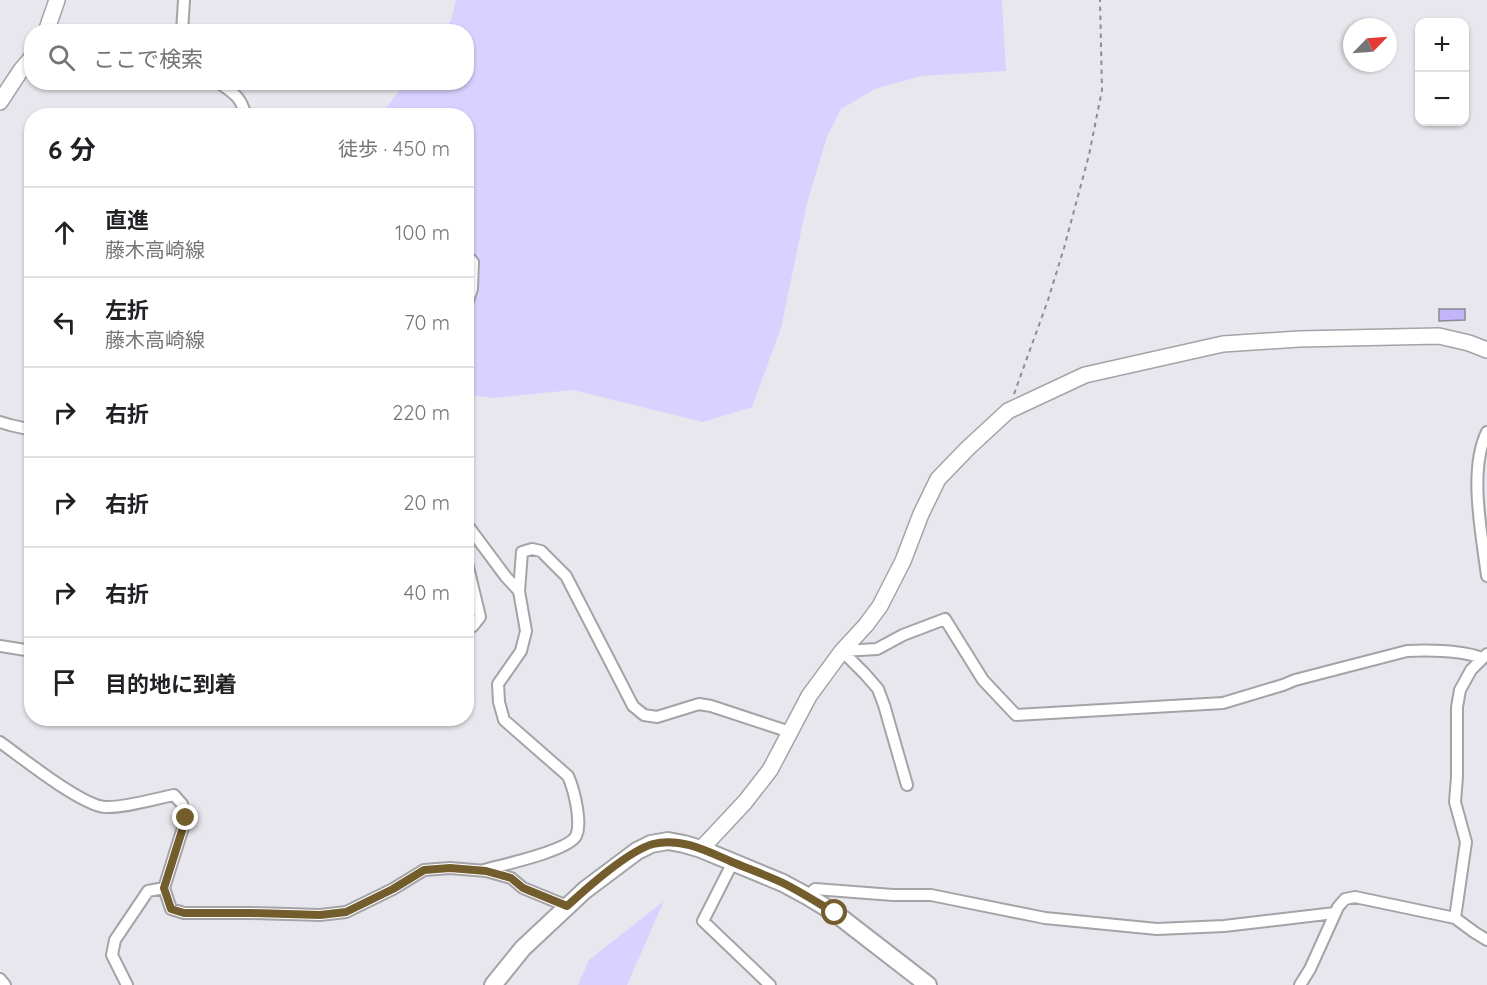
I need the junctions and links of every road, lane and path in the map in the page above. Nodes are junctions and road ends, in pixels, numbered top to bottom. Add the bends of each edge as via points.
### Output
1 (57, 0) edge
2 (184, 0) edge
3 (1100, 0) edge
4 (49, 24) edge
5 (182, 24) edge
6 (24, 66) edge
7 (229, 90) edge
8 (0, 102) edge
9 (244, 108) edge
10 (1487, 350) edge
11 (1008, 411) junction
12 (0, 422) edge
13 (24, 428) edge
14 (1487, 432) edge
15 (1483, 457) edge
16 (474, 534) edge
17 (1487, 576) edge
18 (519, 591) junction
19 (474, 592) edge
20 (474, 625) edge
21 (0, 646) edge
22 (24, 650) edge
23 (842, 651) junction
24 (1485, 656) edge
25 (790, 732) junction
26 (0, 742) edge
27 (907, 785) dead end
28 (701, 849) junction
29 (733, 862) junction
30 (481, 870) junction
31 (164, 888) junction
32 (807, 896) junction
33 (567, 906) junction
34 (1335, 913) junction
35 (1455, 918) junction
36 (1487, 940) edge
37 (0, 979) edge
38 (5, 985) edge
39 (127, 985) edge
40 (493, 985) edge
41 (770, 985) edge
42 (928, 985) edge
43 (1300, 985) edge

1 - 4 street
2 - 5 street
3 - 11 path via 1102,90 1089,155 1048,300
6 - 8 street
7 - 9 street
10 - 11 street via 1439,336 1222,344 1085,375
11 - 23 street via 938,479 880,606
12 - 13 street
14 - 15 street via 1481,446
15 - 17 street via 1477,486
16 - 18 street
18 - 25 street via 522,552 541,551 566,576 633,706 644,716 657,717 699,704
18 - 30 street via 526,631 521,651 498,684 499,702 504,720 568,776 574,788 579,823 568,844
19 - 20 street via 480,616
21 - 22 street
23 - 24 street via 877,649 945,620 983,680 1016,715 1223,703 1407,651
23 - 25 street via 809,696
23 - 27 street via 878,689
24 - 35 street via 1460,690 1457,707 1455,802 1466,842
25 - 28 street via 770,770
26 - 31 street via 87,802 119,806 174,795 186,818
28 - 29 main road
28 - 33 main road via 668,842 651,844 618,864
29 - 32 main road
29 - 41 street via 703,921
30 - 31 street via 424,870 346,912 320,915 184,913 171,909
30 - 33 street via 511,878 523,888
31 - 39 street via 148,891 115,940 112,955
32 - 34 street via 815,889 931,895 1046,918 1157,929 1224,926
32 - 42 main road
33 - 40 main road via 523,948
34 - 35 street via 1345,899 1355,897
34 - 43 street
35 - 36 street
37 - 38 street

